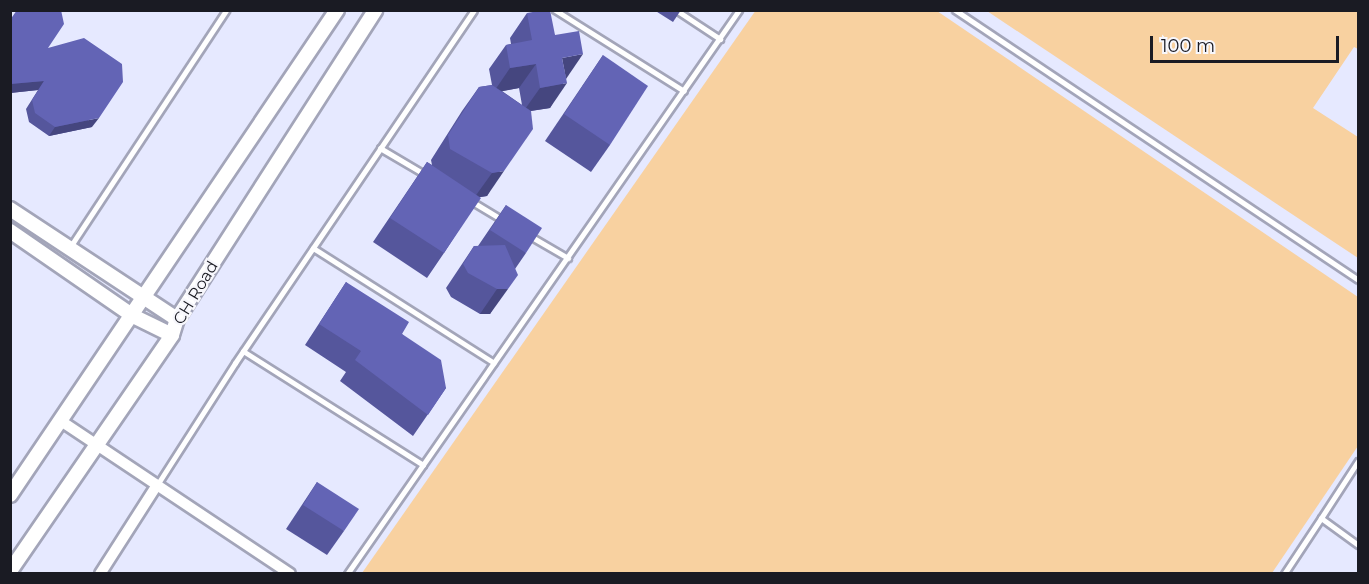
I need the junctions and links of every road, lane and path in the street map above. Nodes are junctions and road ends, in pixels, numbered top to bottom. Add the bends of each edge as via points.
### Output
1 (226, 10) edge
2 (338, 10) edge
3 (375, 10) edge
4 (474, 10) edge
5 (555, 10) edge
6 (676, 10) edge
7 (739, 10) edge
8 (955, 10) edge
9 (720, 39) junction
10 (684, 91) junction
11 (380, 148) junction
12 (430, 177) edge
13 (459, 194) edge
14 (10, 209) edge
15 (508, 223) edge
16 (518, 229) edge
17 (10, 231) edge
18 (312, 248) junction
19 (69, 249) junction
20 (568, 258) junction
21 (1359, 280) edge
22 (144, 299) junction
23 (134, 316) junction
24 (177, 318) junction
25 (172, 335) junction
26 (243, 351) junction
27 (494, 363) junction
28 (61, 421) junction
29 (97, 445) junction
30 (1359, 460) edge
31 (423, 465) junction
32 (157, 485) junction
33 (10, 495) edge
34 (1321, 518) junction
35 (1359, 545) edge
36 (10, 570) edge
37 (100, 573) edge
38 (290, 573) edge
39 (348, 573) edge
40 (1284, 573) edge

1 - 19 lane
2 - 22 street
3 - 24 street, CH Road
4 - 11 lane
5 - 10 lane
6 - 9 lane
7 - 9 lane
8 - 21 lane
9 - 10 lane
10 - 20 lane
11 - 12 lane
11 - 18 lane
13 - 15 lane
14 - 19 street
16 - 20 lane
17 - 23 street
18 - 26 lane
18 - 27 lane
19 - 22 street
20 - 27 lane
22 - 23 street
22 - 24 street
23 - 25 street
23 - 28 street
24 - 25 street, CH Road
25 - 29 street, CH Road
26 - 31 lane
26 - 32 lane
27 - 31 lane
28 - 29 street
28 - 33 street
29 - 32 street
29 - 36 street, CH Road
30 - 34 lane
31 - 39 lane
32 - 37 street
32 - 38 street
34 - 35 lane
34 - 40 lane

